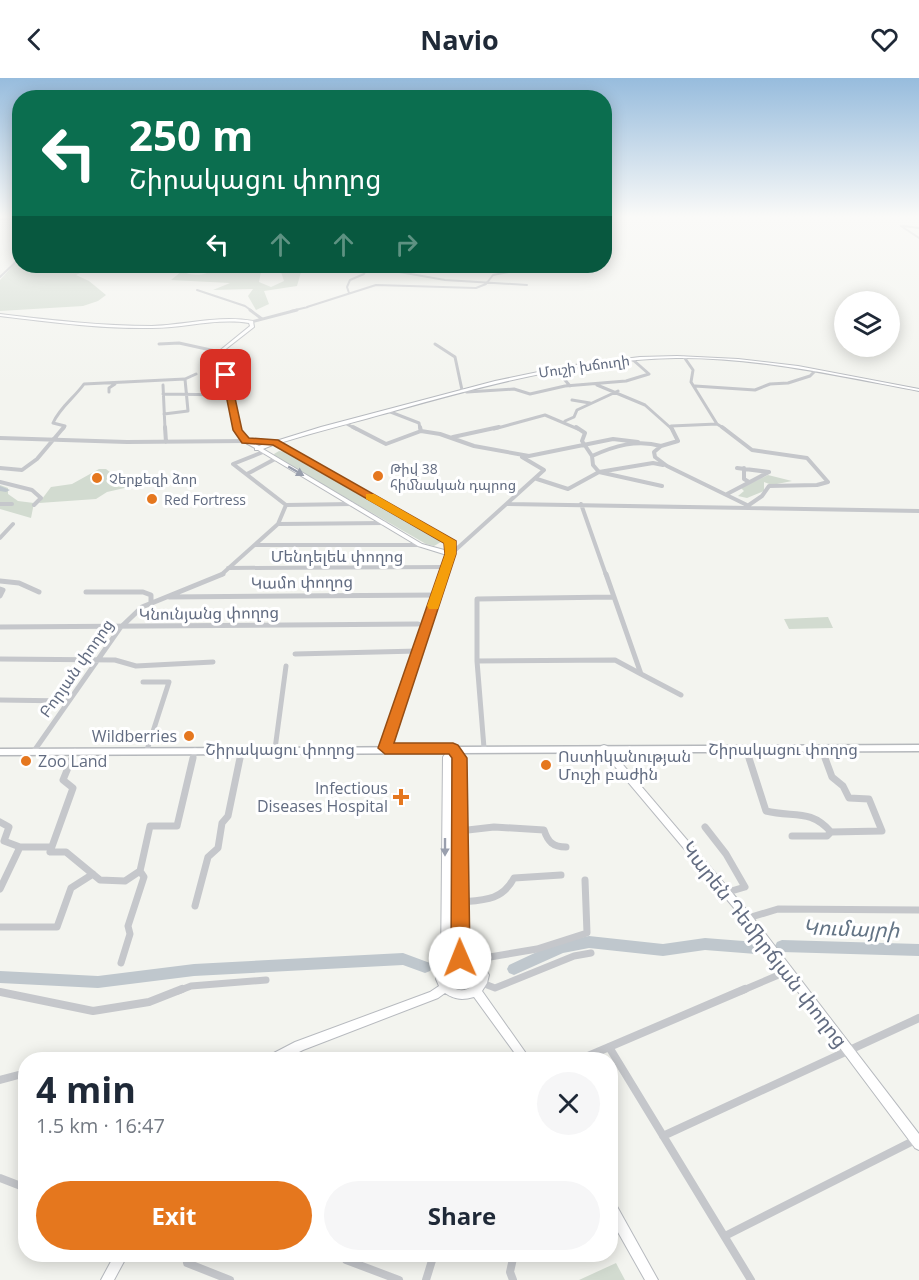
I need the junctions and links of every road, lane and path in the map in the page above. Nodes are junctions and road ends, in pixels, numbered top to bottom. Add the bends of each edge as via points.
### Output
1 (364, 273) edge
2 (397, 273) edge
3 (504, 273) edge
4 (486, 284) junction
5 (527, 285) dead end
6 (197, 290) dead end
7 (350, 293) junction
8 (330, 306) dead end
9 (307, 307) junction
10 (0, 315) edge
11 (262, 319) junction
12 (251, 322) junction
13 (159, 344) dead end
14 (435, 344) dead end
15 (220, 352) junction
16 (684, 357) junction
17 (632, 359) junction
18 (555, 368) junction
19 (815, 370) junction
20 (196, 374) dead end
21 (185, 379) junction
22 (117, 383) junction
23 (594, 384) junction
24 (163, 385) dead end
25 (570, 386) junction
26 (694, 386) junction
27 (462, 390) junction
28 (919, 390) edge
29 (618, 391) junction
30 (110, 392) dead end
31 (163, 393) junction
32 (185, 393) junction
33 (230, 394) junction
34 (572, 399) dead end
35 (595, 402) junction
36 (578, 403) junction
37 (580, 409) junction
38 (387, 411) junction
39 (164, 414) junction
40 (574, 417) junction
41 (563, 421) junction
42 (345, 423) junction
43 (717, 424) junction
44 (575, 426) junction
45 (671, 426) junction
46 (422, 431) junction
47 (449, 437) junction
48 (0, 438) edge
49 (54, 440) junction
50 (246, 441) junction
51 (166, 442) junction
52 (275, 442) junction
53 (638, 442) junction
54 (661, 446) junction
55 (586, 447) junction
56 (260, 450) junction
57 (520, 456) junction
58 (592, 456) junction
59 (275, 459) junction
60 (667, 466) junction
61 (0, 468) edge
62 (738, 468) dead end
63 (744, 468) junction
64 (599, 472) junction
65 (247, 474) junction
66 (537, 479) junction
67 (0, 482) edge
68 (749, 482) junction
69 (662, 486) dead end
70 (726, 494) junction
71 (0, 504) edge
72 (12, 504) dead end
73 (352, 504) junction
74 (507, 504) junction
75 (581, 504) junction
76 (34, 505) dead end
77 (286, 505) junction
78 (747, 507) junction
79 (919, 511) edge
80 (13, 524) dead end
81 (278, 524) junction
82 (386, 524) junction
83 (0, 538) edge
84 (256, 545) junction
85 (420, 545) junction
86 (451, 554) junction
87 (446, 567) junction
88 (228, 568) junction
89 (0, 581) edge
90 (0, 589) edge
91 (39, 592) dead end
92 (86, 592) dead end
93 (438, 595) junction
94 (0, 596) edge
95 (166, 597) junction
96 (613, 597) junction
97 (151, 603) junction
98 (418, 624) dead end
99 (0, 627) edge
100 (120, 627) junction
101 (418, 651) junction
102 (295, 654) dead end
103 (0, 658) edge
104 (97, 660) junction
105 (213, 662) dead end
106 (477, 662) junction
107 (286, 666) dead end
108 (641, 674) junction
109 (143, 682) dead end
110 (681, 695) dead end
111 (0, 700) edge
112 (68, 700) junction
113 (385, 748) junction
114 (484, 748) junction
115 (604, 748) junction
116 (919, 748) edge
117 (275, 749) junction
118 (453, 749) junction
119 (746, 749) junction
120 (822, 749) junction
121 (147, 750) junction
122 (195, 750) junction
123 (242, 750) junction
124 (34, 751) junction
125 (75, 751) junction
126 (0, 753) edge
127 (445, 812) junction
128 (459, 812) junction
129 (0, 822) edge
130 (705, 827) dead end
131 (459, 831) junction
132 (831, 832) junction
133 (792, 836) dead end
134 (20, 847) junction
135 (51, 847) junction
136 (566, 847) dead end
137 (140, 871) junction
138 (93, 874) junction
139 (561, 875) dead end
140 (585, 880) dead end
141 (0, 889) edge
142 (728, 892) junction
143 (460, 902) junction
144 (195, 906) dead end
145 (919, 910) edge
146 (748, 918) junction
147 (0, 927) edge
148 (591, 953) dead end
149 (460, 958) junction
150 (121, 963) dead end
151 (446, 964) junction
152 (479, 964) junction
153 (788, 971) junction
154 (266, 980) dead end
155 (479, 987) junction
156 (445, 988) junction
157 (1, 995) edge
158 (919, 1018) edge
159 (609, 1047) junction
160 (848, 1050) junction
161 (287, 1052) edge
162 (521, 1052) edge
163 (597, 1052) edge
164 (612, 1052) edge
165 (618, 1062) edge
166 (18, 1075) edge
167 (0, 1080) edge
168 (663, 1136) junction
169 (918, 1140) edge
170 (0, 1178) edge
171 (18, 1185) edge
172 (618, 1227) edge
173 (725, 1236) junction
174 (117, 1262) edge
175 (187, 1262) edge
176 (351, 1262) edge
177 (432, 1262) edge
178 (512, 1262) edge
179 (107, 1280) edge
180 (230, 1280) edge
181 (399, 1280) edge
182 (426, 1280) edge
183 (513, 1280) edge
184 (652, 1280) edge
185 (752, 1280) edge

1 - 7 street via 350,280
2 - 4 street
3 - 4 street via 494,275
4 - 5 street
4 - 7 street via 462,289 376,285
6 - 11 street via 245,306
7 - 9 street
8 - 9 street
9 - 11 street
10 - 12 street via 109,326
11 - 12 street
12 - 15 street via 252,326
13 - 15 street via 179,343
14 - 27 street via 455,357
15 - 33 street
16 - 17 street, Մուշի խճուղի
16 - 19 street, Մուշի խճուղի
16 - 26 street via 693,370
17 - 18 street, Մուշի խճուղի
17 - 23 street via 649,374
18 - 25 street
18 - 27 street, Մուշի խճուղի
19 - 26 street via 810,376 755,390
19 - 28 street, Մուշի խճուղի
20 - 21 street
21 - 22 street
21 - 32 street
22 - 30 street via 109,388
22 - 49 street via 84,384 58,412 53,423 65,426
23 - 25 street
23 - 29 street
24 - 31 street
25 - 27 street via 530,394 514,389
26 - 43 street
27 - 38 street, Մուշի խճուղի
29 - 35 street
29 - 45 street via 632,396
31 - 32 street
31 - 39 street
32 - 33 street
32 - 39 street via 188,411
33 - 50 street via 237,430
34 - 36 street
35 - 36 street
35 - 37 street
36 - 37 street
37 - 40 street
38 - 42 street, Մուշի խճուղի
38 - 46 street via 419,423
39 - 51 street
40 - 41 street
40 - 44 street
41 - 44 street
41 - 47 street via 545,415
42 - 46 street via 386,444
42 - 52 street, Մուշի խճուղի
43 - 45 street
43 - 78 street via 752,450 807,458 828,482 769,486
44 - 55 street via 585,433 582,441
45 - 54 street via 678,441
46 - 47 street
47 - 57 street
48 - 49 street
49 - 51 street
49 - 61 street via 22,470
50 - 51 street
50 - 52 street
50 - 56 street
52 - 56 street, Մուշի խճուղի
52 - 86 street via 450,541
53 - 54 street
53 - 55 street via 614,439
53 - 58 street
54 - 60 street via 654,452
55 - 57 street
55 - 58 street
56 - 59 street
56 - 65 street via 233,464
57 - 66 street via 544,470
58 - 64 street
59 - 65 street
59 -> 73 street
60 - 64 street via 653,463
60 - 70 street
62 - 63 street
63 - 68 street via 744,479
63 - 68 street via 769,472
64 - 66 street via 568,489
64 - 69 street
65 - 77 street
66 - 74 street
67 - 76 street via 32,490 42,498
68 - 70 street
70 - 78 street
71 - 72 street
73 - 77 street
73 - 82 street
74 - 75 street
74 - 86 street
75 - 78 street
75 - 96 street
77 - 81 street, Բորյան փողոց
78 - 79 street
80 - 83 street
81 - 82 street
81 - 84 street, Բորյան փողոց
82 - 85 street
84 - 85 street
84 - 88 street, Բորյան փողոց
85 - 86 street
86 - 87 street
87 - 88 street, Մենդելեև փողոց
87 - 93 street
88 - 95 street, Բորյան փողոց via 218,578
89 - 91 street via 19,583
90 - 94 street
92 - 97 street via 98,595 141,591 151,595
93 - 95 street, Կամո փողոց
93 - 101 street
95 - 97 street, Բորյան փողոց
96 - 106 street via 477,599
96 - 108 street
97 - 100 street, Բորյան փողոց
98 - 100 street, Կնունյանց փողոց
99 - 100 street, Կնունյանց փողոց
100 - 104 street, Բորյան փողոց
101 - 102 street
101 - 113 street
103 - 104 street
104 - 105 street via 136,666
104 - 112 street, Բորյան փողոց
106 - 108 street via 615,660
106 - 114 street
107 - 117 street
108 - 110 street
109 - 121 street via 169,682
111 - 112 street
112 - 124 street, Բորյան փողոց
113 - 117 main road, Շիրակացու փողոց
113 - 118 main road, Շիրակացու փողոց
114 - 115 main road, Շիրակացու փողոց
114 - 118 main road, Շիրակացու փողոց
115 - 119 main road, Շիրակացու փողոց
115 - 142 street, Կարեն Դեմիրճյան փողոց
116 - 120 main road, Շիրակացու փողոց
117 - 123 main road, Շիրակացու փողոց
118 - 127 street via 447,757
118 - 128 street via 459,758
119 - 120 main road, Շիրակացու փողոց
119 - 132 street via 766,811 810,814
120 - 132 street via 832,777 849,798 869,799 882,831
121 - 122 main road, Շիրակացու փողոց
121 - 125 main road, Շիրակացու փողոց
122 - 123 main road, Շիրակացու փողոց
122 - 137 street via 177,826 150,826
123 - 144 street via 228,816 222,823 218,848 208,857
124 - 125 main road, Շիրակացու փողոց
124 - 126 main road, Շիրակացու փողոց
125 - 135 street via 63,780 73,788
127 - 128 street
127 -> 151 street
128 - 131 street
129 - 134 street via 9,827 4,841
130 - 142 street via 745,887
131 - 136 street via 494,827 544,830 548,841
131 - 143 street
132 - 133 street via 827,836
134 - 135 street
134 - 141 street
135 - 138 street via 50,852 66,852
137 - 138 street via 126,881 100,880
137 - 150 street via 144,877
138 - 147 street via 71,888 57,927
139 - 143 street via 514,878 509,891 500,897
140 - 152 street via 587,933 537,949 484,958
142 - 146 street, Կարեն Դեմիրճյան փողոց
143 - 149 street
145 - 146 street via 778,909
146 - 153 street, Կարեն Դեմիրճյան փողոց
148 - 155 street via 574,956 495,988
149 - 151 street
149 - 152 street
151 - 156 street via 440,976
152 - 155 street via 483,971
153 - 159 street
153 - 160 street, Կարեն Դեմիրճյան փողոց
154 - 157 street via 191,986 149,1002 93,1011
155 - 156 street via 460,996
155 - 162 street
156 - 161 street
158 - 160 street
159 - 163 street
159 - 164 street
160 - 168 street
160 - 169 street, Կարեն Դեմիրճյան փողոց
165 - 168 street
166 - 167 street
168 - 173 street
169 - 173 street
170 - 171 street
172 - 184 street
173 - 185 street
174 - 179 street
175 - 180 street
176 - 181 street
177 - 182 street
178 - 183 street

